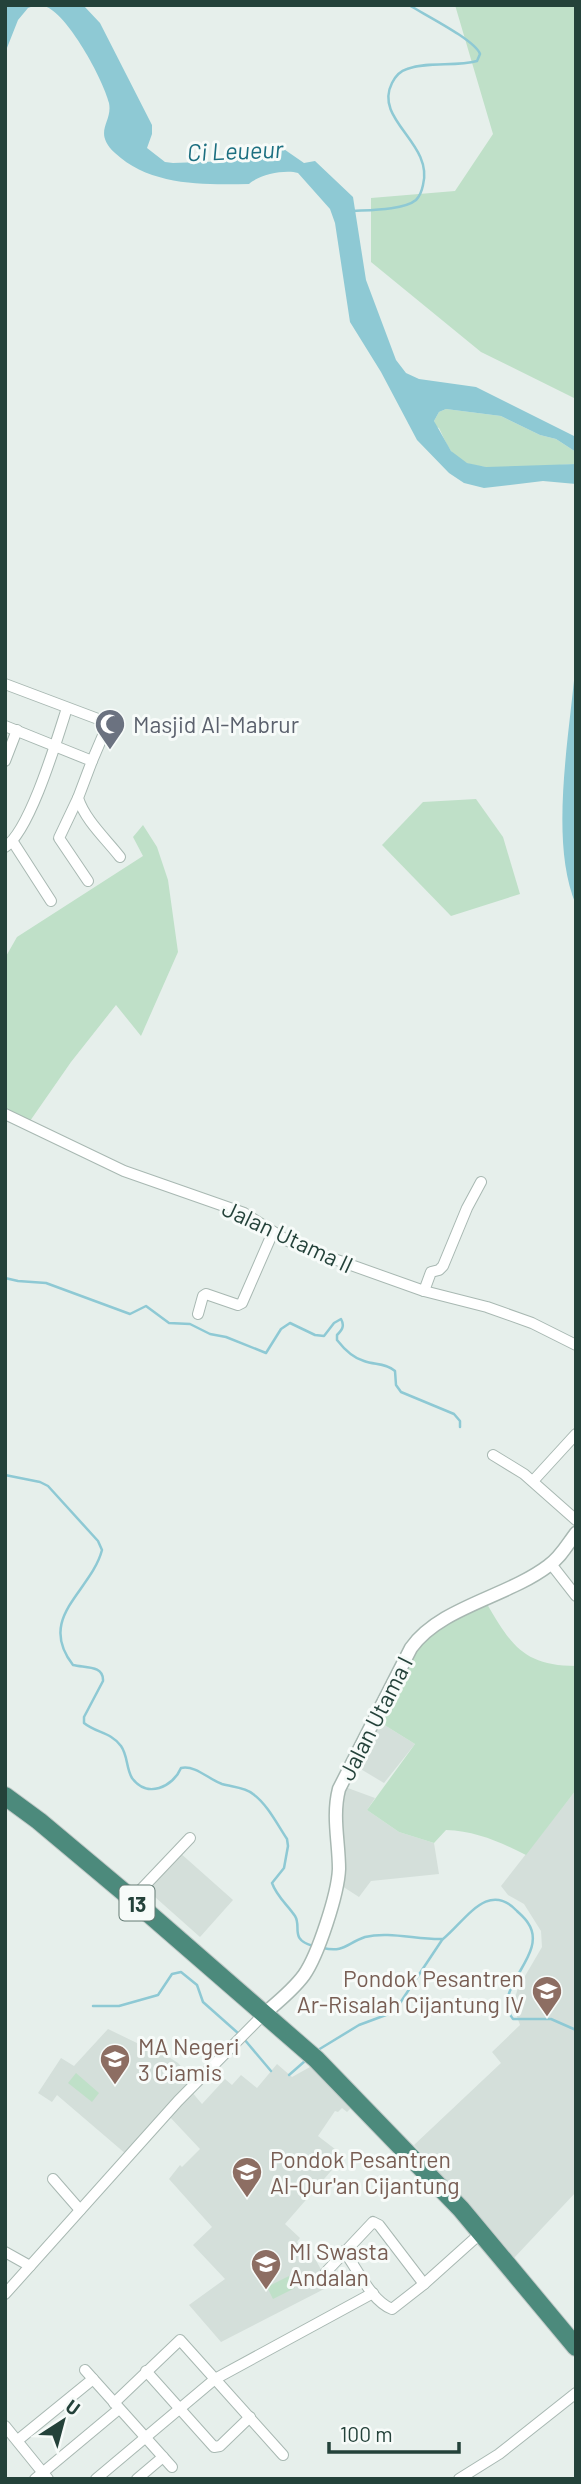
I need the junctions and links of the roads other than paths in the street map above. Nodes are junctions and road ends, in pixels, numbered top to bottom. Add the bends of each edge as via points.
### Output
1 (5, 684) edge
2 (67, 708) junction
3 (5, 726) edge
4 (16, 730) junction
5 (55, 745) junction
6 (5, 761) edge
7 (92, 761) junction
8 (78, 797) junction
9 (9, 845) edge
10 (120, 857) dead end
11 (88, 881) dead end
12 (51, 901) dead end
13 (5, 1114) edge
14 (481, 1182) dead end
15 (273, 1232) junction
16 (424, 1289) junction
17 (198, 1314) dead end
18 (576, 1345) edge
19 (576, 1434) edge
20 (493, 1455) dead end
21 (533, 1481) junction
22 (576, 1520) edge
23 (576, 1533) edge
24 (551, 1564) junction
25 (576, 1596) edge
26 (5, 1796) edge
27 (190, 1838) dead end
28 (132, 1899) junction
29 (265, 2013) junction
30 (53, 2179) dead end
31 (79, 2210) junction
32 (482, 2232) junction
33 (344, 2251) junction
34 (5, 2252) edge
35 (30, 2266) junction
36 (326, 2272) dead end
37 (424, 2284) junction
38 (373, 2293) junction
39 (5, 2294) edge
40 (576, 2347) edge
41 (85, 2370) dead end
42 (146, 2371) junction
43 (93, 2379) junction
44 (215, 2379) junction
45 (576, 2393) edge
46 (116, 2406) junction
47 (178, 2409) junction
48 (250, 2417) junction
49 (5, 2426) edge
50 (145, 2438) junction
51 (18, 2440) junction
52 (283, 2455) dead end
53 (163, 2457) junction
54 (172, 2467) dead end
55 (42, 2476) edge
56 (96, 2479) edge
57 (137, 2479) edge
58 (459, 2479) edge

1 - 2 street
2 - 5 street
2 - 7 street via 108,724
3 - 4 street
4 - 5 street
4 - 6 street
5 - 7 street
5 - 9 street via 25,820
7 - 8 street
8 - 10 street via 86,815
8 - 11 street via 60,838
9 - 12 street
13 - 15 street, Jalan Utama II via 124,1171 236,1209
14 - 16 street via 443,1266 430,1274
15 - 16 street, Jalan Utama II via 339,1262
15 - 17 street via 242,1303 206,1294
16 - 18 street, Jalan Utama II via 520,1318
19 - 21 street
20 - 21 street
21 - 22 street
23 - 24 street, Jalan Utama I
24 - 25 street
24 - 29 street, Jalan Utama I via 440,1620 411,1648 339,1789 335,1812 338,1875 316,1950 298,1982
26 - 28 highway, 13
27 - 28 street
28 - 29 highway, 13
29 - 31 street
29 - 32 highway, 13 via 312,2055
30 - 31 street
31 - 35 street
32 - 37 street
32 - 40 highway, 13
33 - 36 street
33 - 37 street via 374,2222
33 - 38 street
34 - 35 street
35 - 39 street
37 - 38 street via 392,2309
38 - 44 street
41 - 43 street
42 - 44 street via 180,2340
42 - 46 street
42 - 47 street
43 - 46 street
43 - 51 street
44 - 47 street
44 - 48 street
45 - 58 street via 499,2454
46 - 50 street
46 - 55 street
47 - 48 street via 217,2447
47 - 50 street
48 - 52 street
49 - 51 street
50 - 53 street
50 - 56 street
51 - 55 street
53 - 54 street
53 - 57 street

